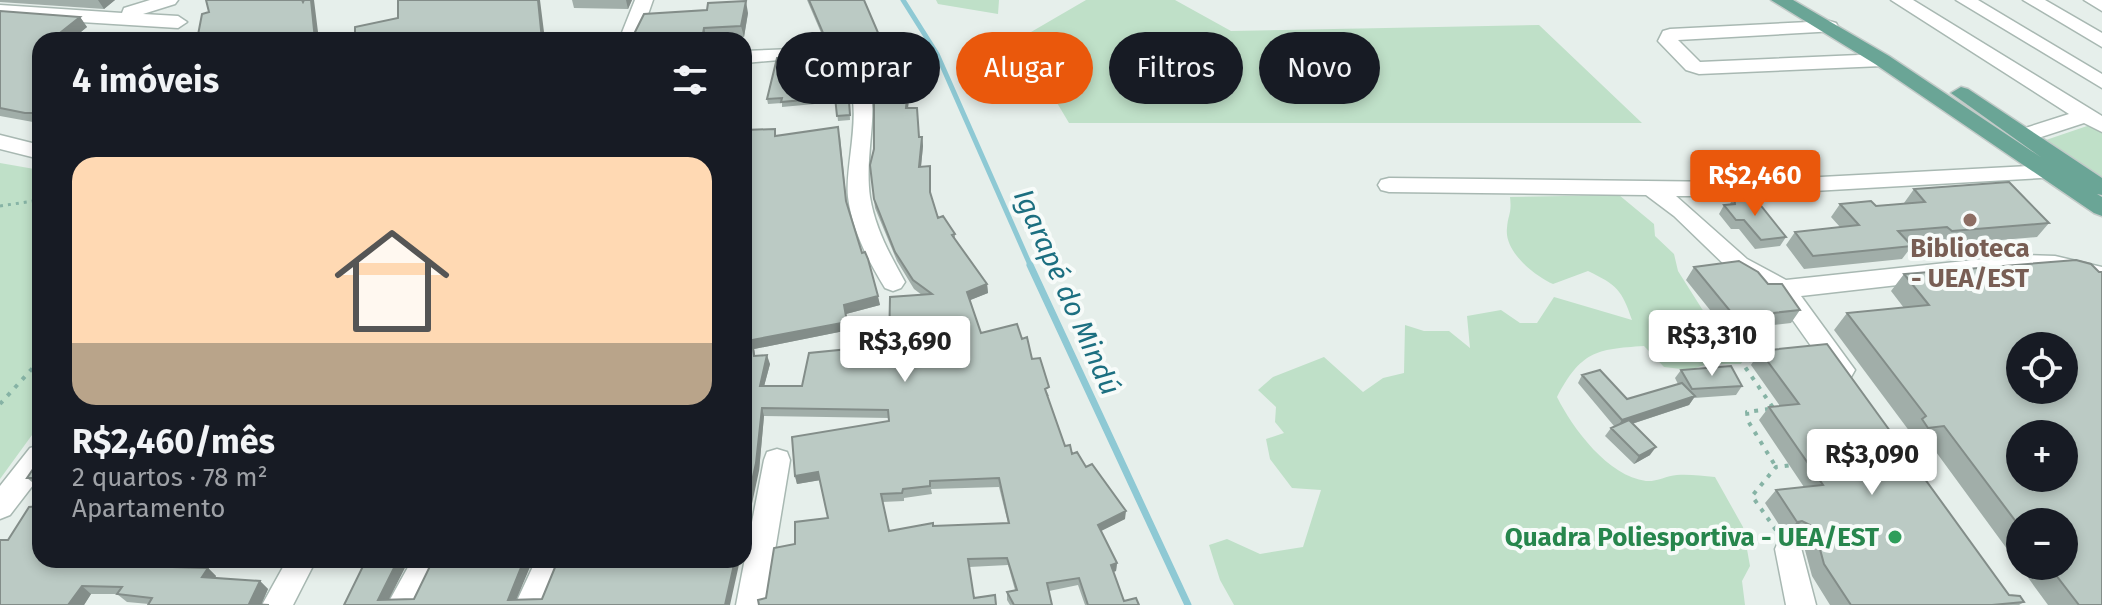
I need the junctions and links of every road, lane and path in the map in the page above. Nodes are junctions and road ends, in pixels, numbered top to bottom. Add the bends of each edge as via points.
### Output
1 (169, 0) edge
2 (180, 0) edge
3 (644, 0) edge
4 (1780, 0) edge
5 (1806, 0) edge
6 (1900, 0) edge
7 (1965, 0) edge
8 (2032, 0) edge
9 (2093, 0) edge
10 (2102, 5) edge
11 (0, 11) edge
12 (113, 17) junction
13 (1829, 27) junction
14 (178, 31) edge
15 (632, 32) edge
16 (2102, 41) edge
17 (752, 57) edge
18 (1882, 60) junction
19 (2102, 82) edge
20 (2094, 120) edge
21 (2026, 135) junction
22 (0, 142) edge
23 (32, 150) edge
24 (2050, 172) junction
25 (1389, 185) dead end
26 (1649, 187) junction
27 (2102, 188) edge
28 (32, 201) edge
29 (0, 206) edge
30 (2102, 208) edge
31 (2102, 276) edge
32 (893, 282) dead end
33 (1783, 289) junction
34 (1765, 355) edge
35 (32, 369) edge
36 (1854, 386) edge
37 (0, 404) edge
38 (1789, 407) edge
39 (1774, 409) junction
40 (777, 460) dead end
41 (1808, 463) edge
42 (32, 466) edge
43 (1776, 467) junction
44 (0, 507) edge
45 (1789, 549) joint
46 (298, 568) edge
47 (423, 568) edge
48 (547, 568) edge
49 (277, 605) edge
50 (402, 605) edge
51 (530, 605) edge
52 (751, 605) edge
53 (1801, 605) edge

1 - 12 street
2 - 14 street
3 - 15 street
4 - 13 main road
5 - 21 main road
6 - 20 street
7 - 19 street
8 - 16 street
9 - 10 street
11 - 12 street
12 - 14 street
13 - 18 main road
13 - 18 street via 1670,35 1668,41 1699,68
17 - 32 street via 840,61 857,77 863,99 858,193 864,225
18 - 24 main road
20 - 21 street
21 - 27 main road
22 - 23 street
24 - 26 street via 1728,189
24 - 30 main road
25 - 26 street
26 - 33 street via 1739,265
28 - 29 path
31 - 33 street via 2055,264 2021,263
33 - 36 street
34 - 39 path via 1750,357 1745,367
35 - 37 path
38 - 39 path
39 - 43 path via 1747,412
40 - 52 street
41 - 43 path
42 - 44 street
43 - 45 path via 1752,496
45 - 53 street
46 - 49 street
47 - 50 street
48 - 51 street

